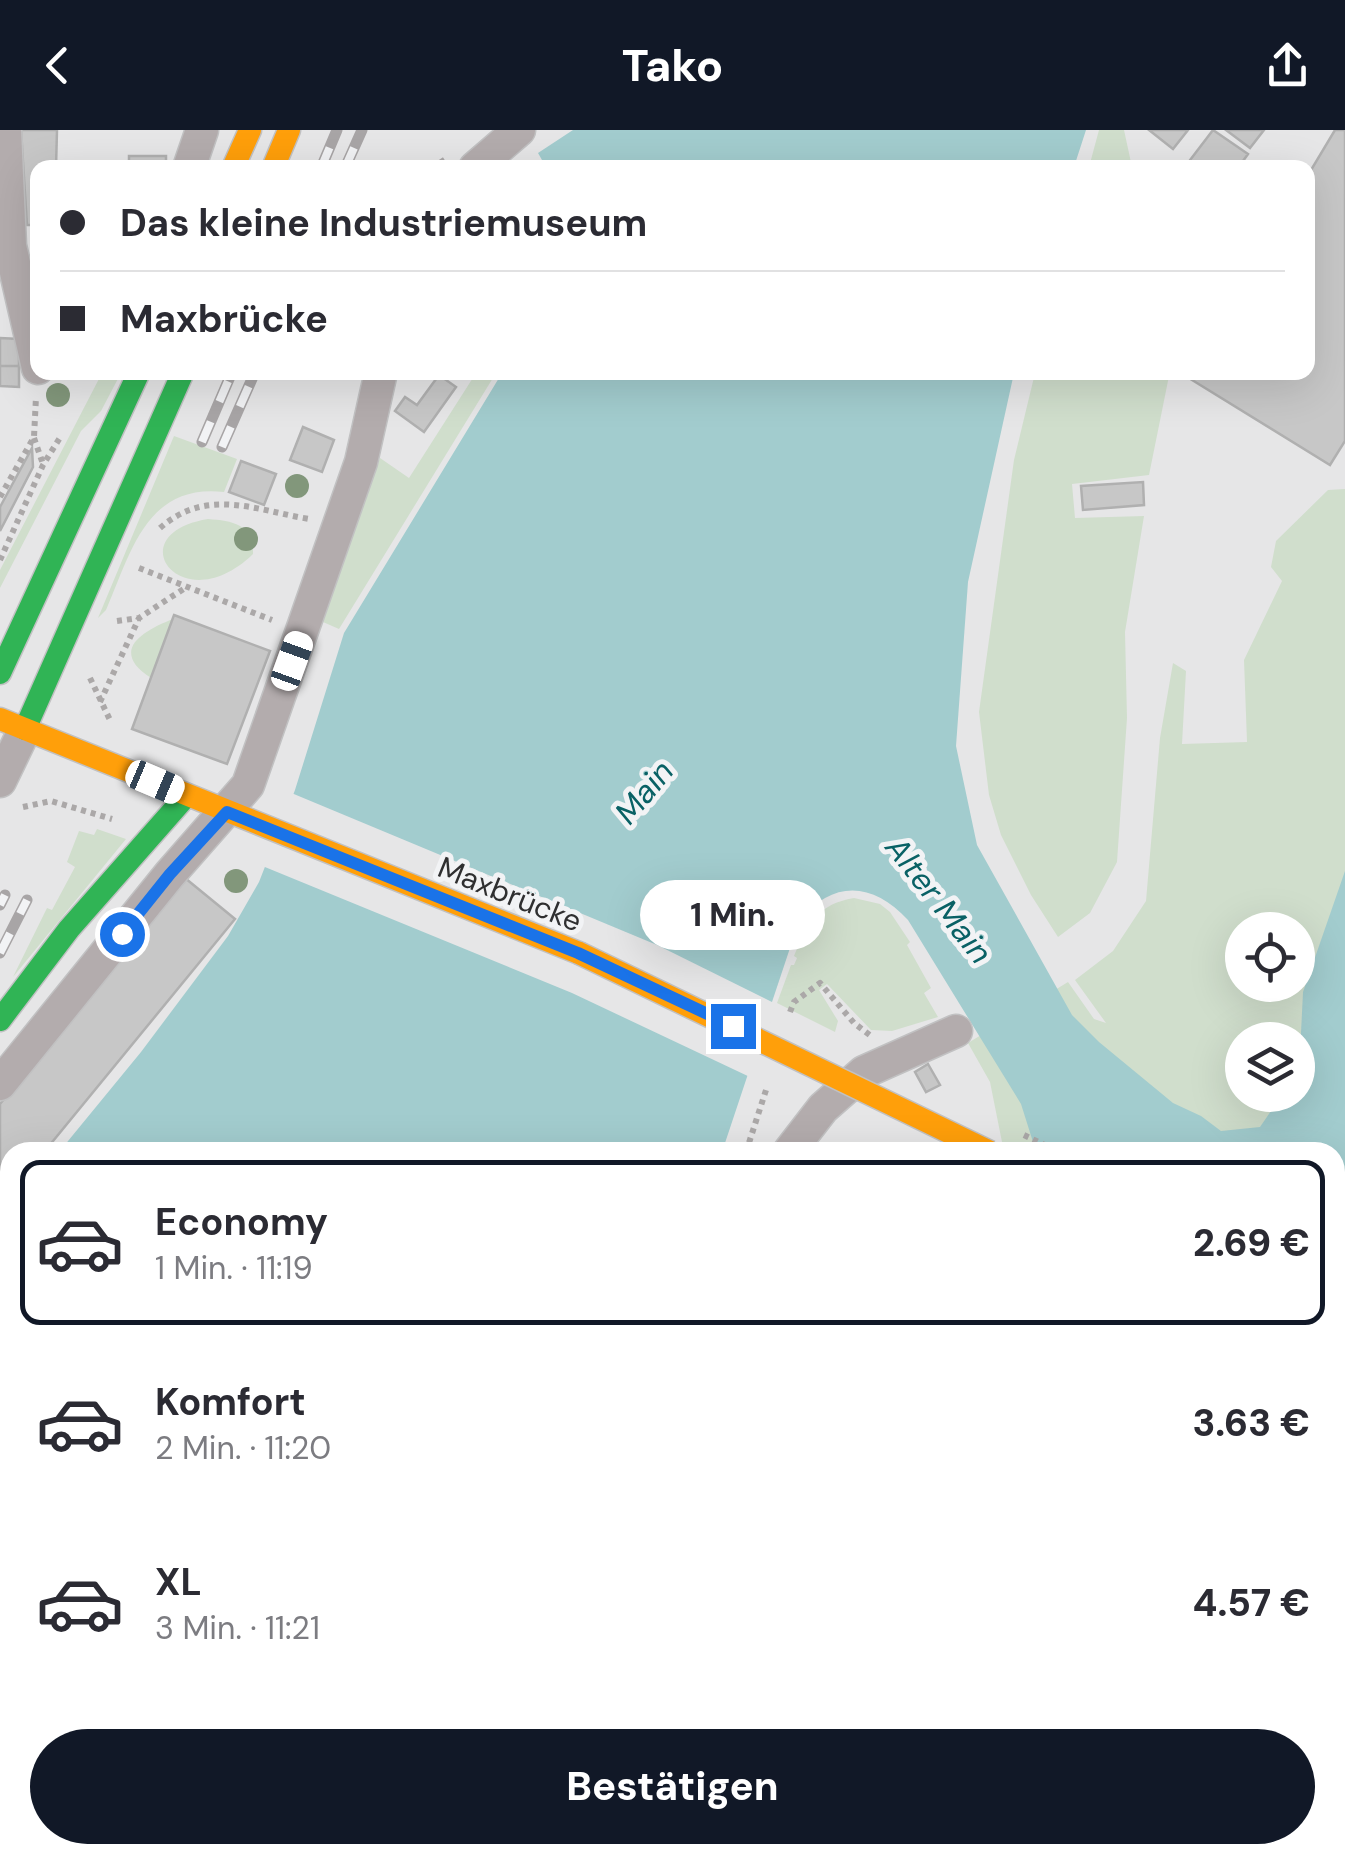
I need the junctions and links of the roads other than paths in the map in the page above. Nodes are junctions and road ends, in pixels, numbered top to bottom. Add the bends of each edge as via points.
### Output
1 (5, 130) edge
2 (250, 130) edge
3 (289, 130) edge
4 (519, 130) edge
5 (237, 160) edge
6 (276, 160) edge
7 (484, 160) edge
8 (16, 247) edge
9 (30, 335) edge
10 (135, 380) edge
11 (179, 380) edge
12 (379, 380) edge
13 (0, 672) edge
14 (12, 724) edge
15 (0, 781) edge
16 (187, 796) junction
17 (227, 812) junction
18 (0, 1020) edge
19 (956, 1031) dead end
20 (0, 1084) edge
21 (798, 1142) edge
22 (969, 1142) edge

1 - 8 street
2 - 5 main road
3 - 6 main road
4 - 7 street
8 - 9 street
10 - 13 main road
11 - 14 main road
12 - 17 street via 362,462 248,786
14 - 15 street
14 - 16 main road, Maxbrücke
16 - 17 main road, Maxbrücke
16 - 18 main road
17 - 20 street
17 - 22 main road, Maxbrücke, bridge via 578,953
19 - 21 street via 864,1072

